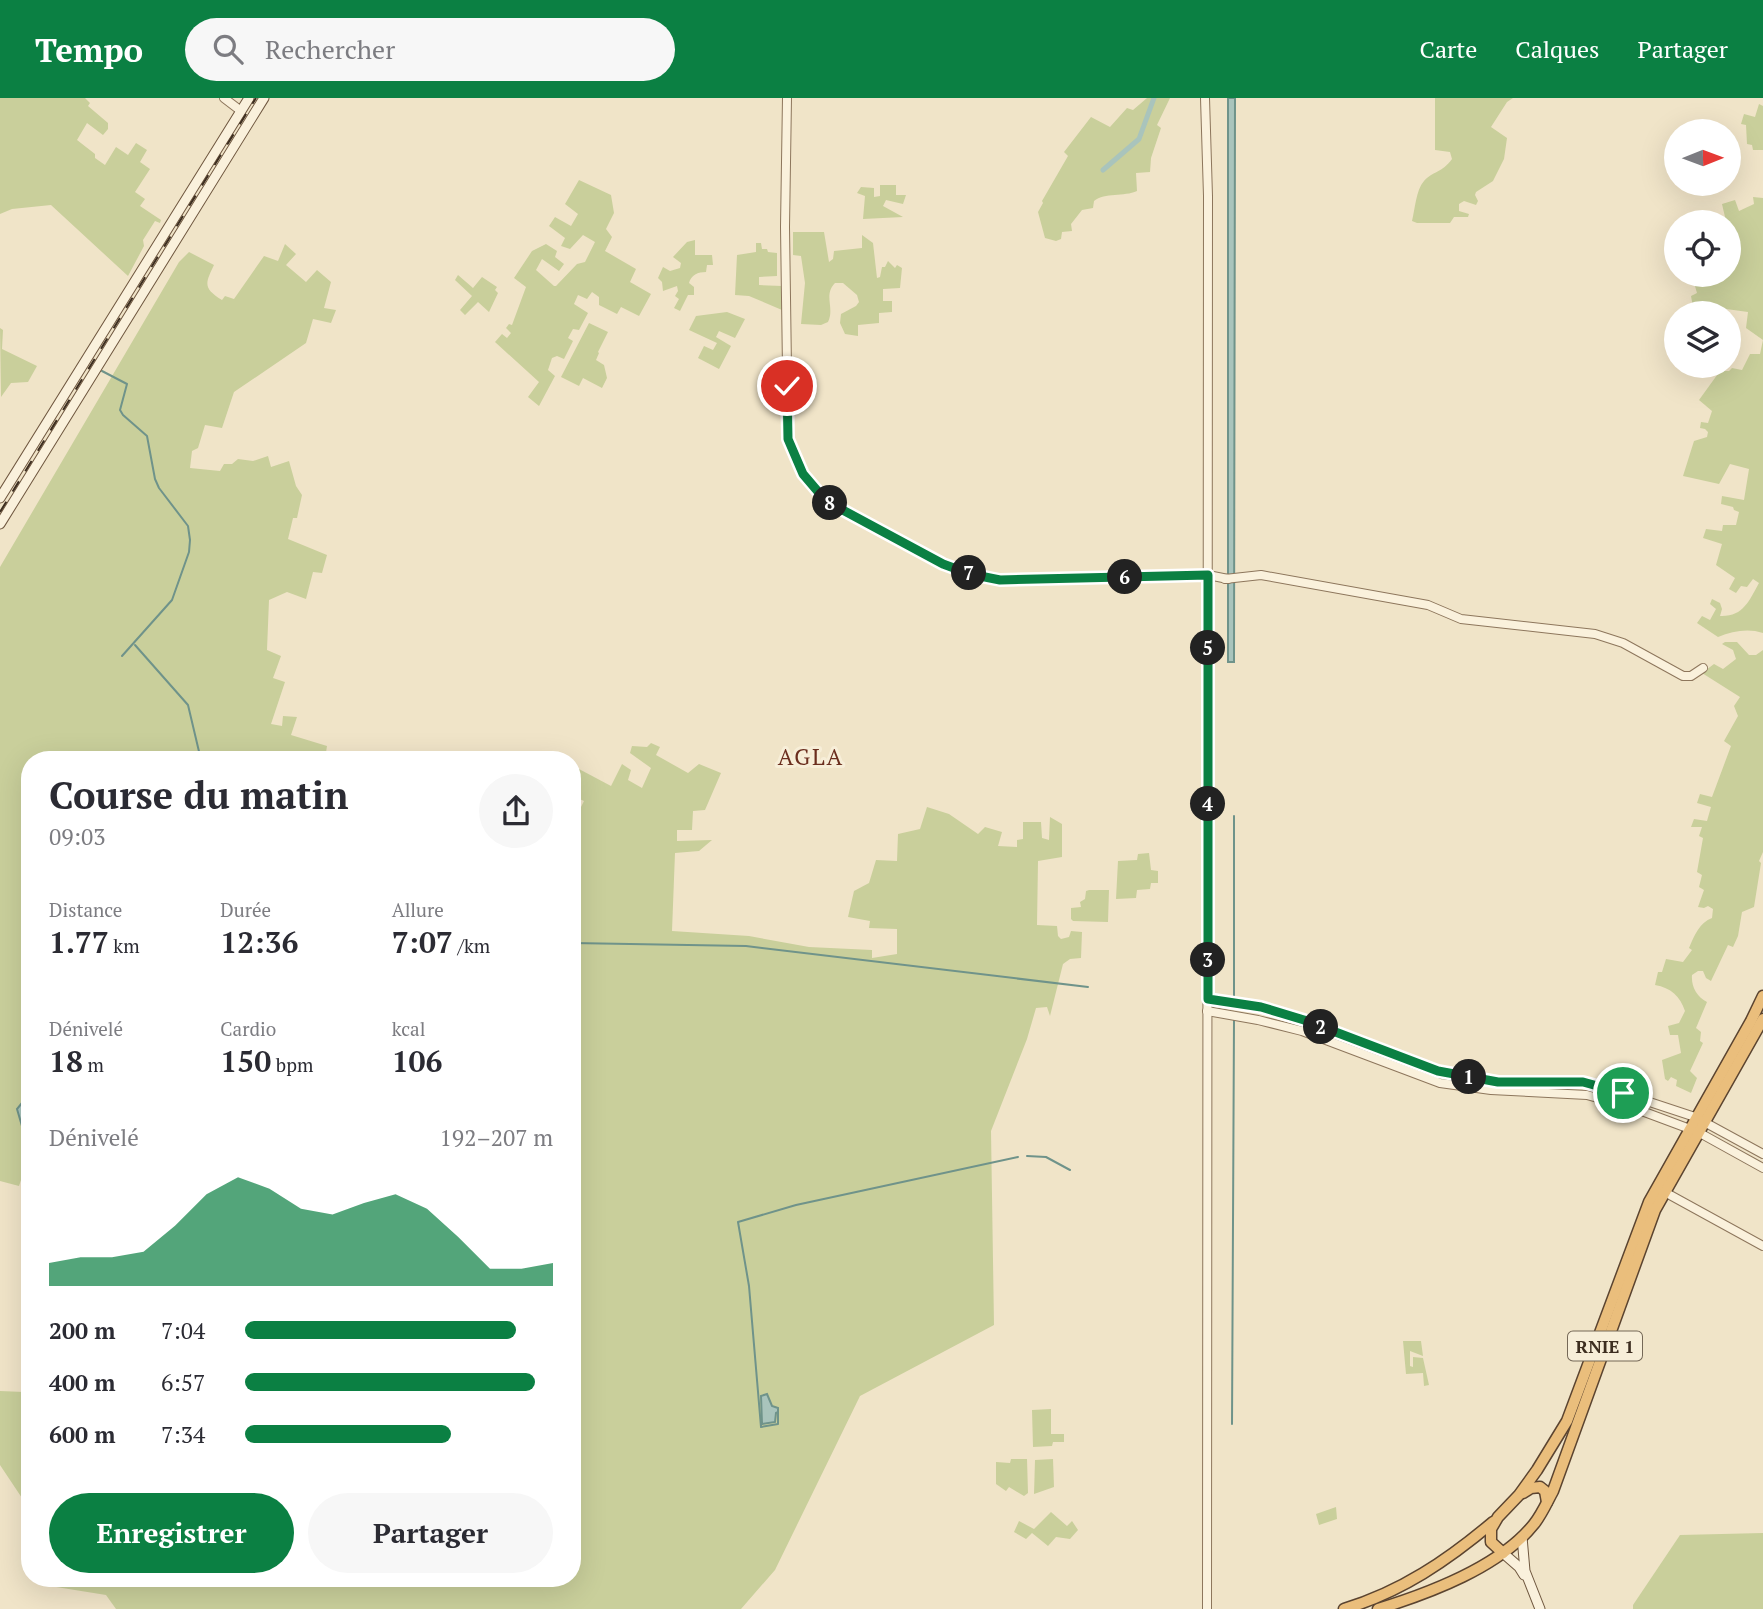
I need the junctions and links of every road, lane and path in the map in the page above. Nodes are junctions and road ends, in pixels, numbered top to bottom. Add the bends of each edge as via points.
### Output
1 (224, 98) edge
2 (264, 98) edge
3 (787, 98) edge
4 (1205, 98) edge
5 (245, 104) edge
6 (256, 110) junction
7 (163, 234) junction
8 (175, 242) junction
9 (0, 498) edge
10 (0, 524) edge
11 (1208, 577) junction
12 (1703, 668) dead end
13 (1763, 996) edge
14 (1208, 999) junction
15 (1207, 1011) junction
16 (1763, 1019) edge
17 (1699, 1119) junction
18 (1694, 1130) junction
19 (1763, 1154) edge
20 (1763, 1168) edge
21 (1670, 1195) dead end
22 (1763, 1246) edge
23 (1519, 1495) junction
24 (1547, 1502) junction
25 (1498, 1517) junction
26 (1522, 1537) junction
27 (1503, 1553) junction
28 (1527, 1580) junction
29 (1207, 1609) edge
30 (1344, 1609) edge
31 (1378, 1609) edge
32 (1540, 1609) edge

1 - 5 street
2 - 6 main road
3 - 11 street via 788,439 803,474 826,501 943,564 1000,580
4 - 11 street
5 - 6 main road
5 - 7 main road
6 - 8 main road
7 - 8 main road
7 - 9 main road
8 - 10 main road
11 - 12 street via 1261,575 1428,605 1461,619 1595,634 1623,643 1683,676
11 - 14 street
13 - 17 highway, RNIE 1
14 - 15 street
14 - 17 street via 1261,1007 1304,1020 1438,1071 1498,1082 1592,1083
15 - 18 street via 1302,1031 1440,1083 1587,1095
15 - 29 street
16 - 17 highway, RNIE 1
17 - 18 highway, RNIE 1
17 - 19 street
18 - 20 street
18 - 23 highway, RNIE 1 via 1645,1210 1567,1421
18 - 24 highway, RNIE 1 via 1648,1228
21 - 22 street
23 - 24 highway via 1540,1487
23 - 25 highway, RNIE 1
24 - 26 highway, RNIE 1
25 - 27 highway via 1490,1538
25 - 30 highway, RNIE 1 via 1422,1576
26 - 27 highway, RNIE 1
26 - 28 main road
27 - 28 main road
27 - 31 highway, RNIE 1 via 1426,1592
28 - 32 main road

